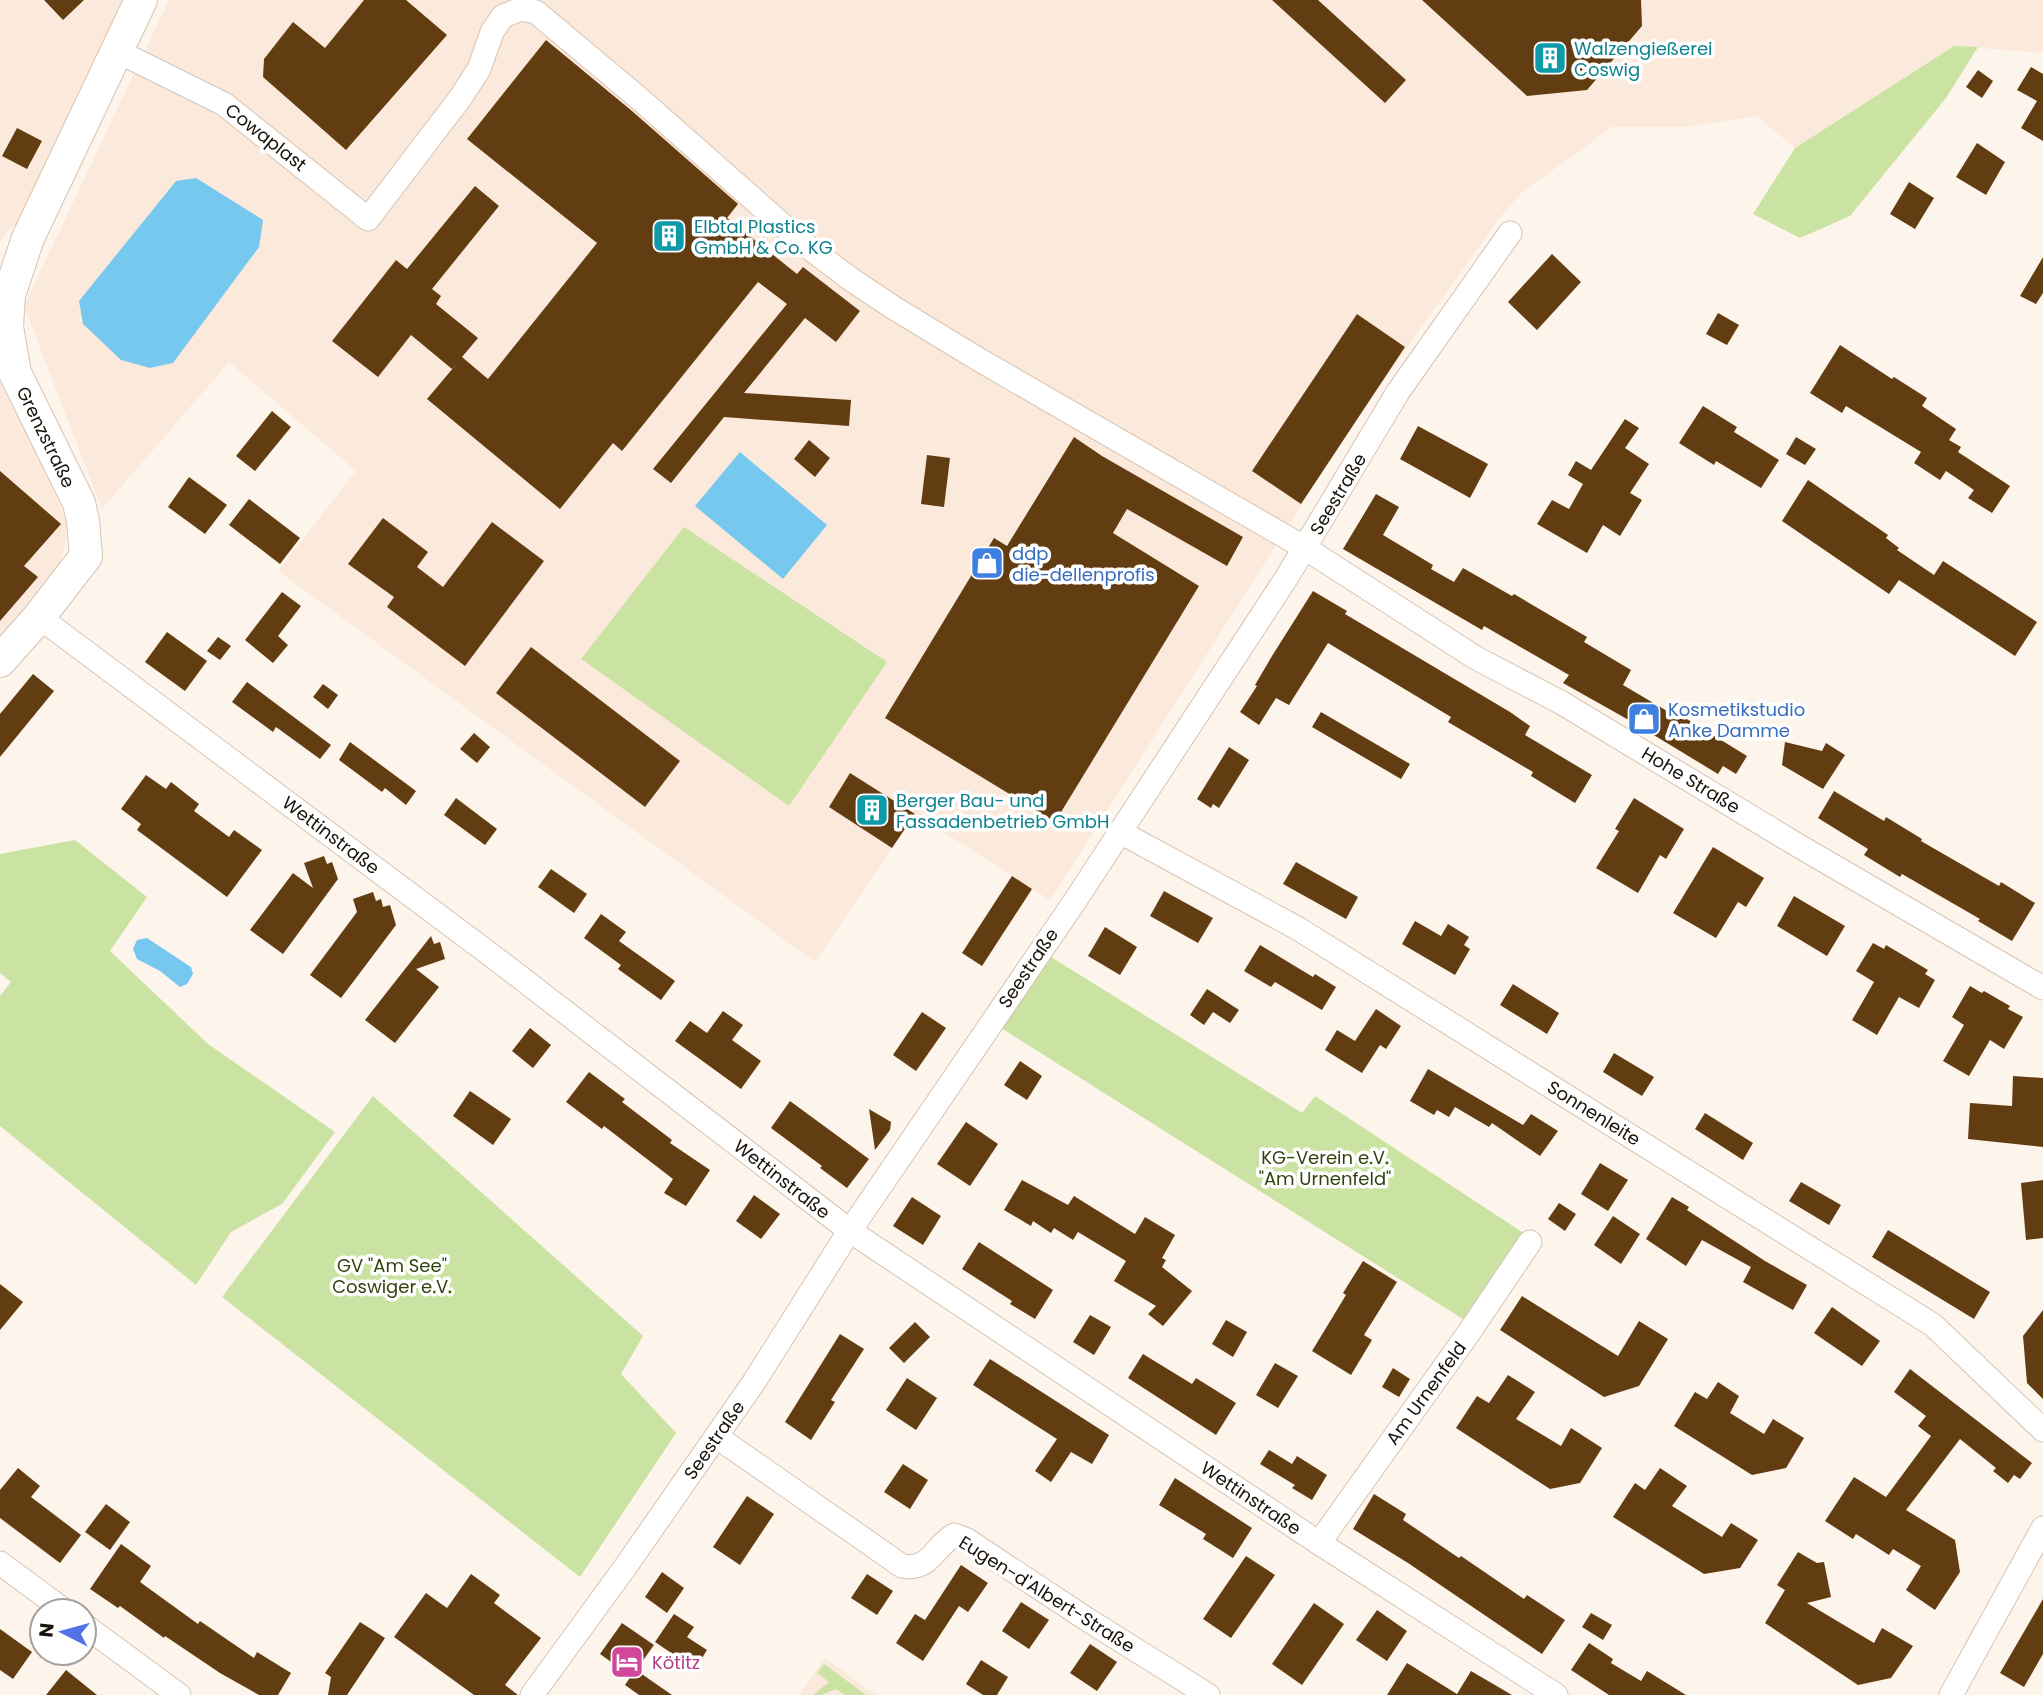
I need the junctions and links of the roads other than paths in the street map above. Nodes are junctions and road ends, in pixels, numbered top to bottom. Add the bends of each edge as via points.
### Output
1 (141, 0) edge
2 (553, 24) joint
3 (117, 51) junction
4 (1510, 233) dead end
5 (1305, 548) junction
6 (39, 617) junction
7 (0, 661) edge
8 (1120, 832) junction
9 (2043, 988) edge
10 (850, 1231) junction
11 (1530, 1242) dead end
12 (2043, 1430) edge
13 (717, 1437) junction
14 (2043, 1528) edge
15 (1319, 1543) junction
16 (0, 1563) edge
17 (46, 1597) edge
18 (98, 1635) edge
19 (179, 1695) edge
20 (532, 1695) edge
21 (1208, 1695) edge
22 (1556, 1695) edge
23 (1951, 1695) edge

1 - 3 street, Grenzstraße
2 - 3 street, Cowaplast via 536,12 521,9 503,16 461,97 368,219 224,104
2 - 5 street, Hohe Straße via 849,278 978,359
3 - 6 street, Grenzstraße via 28,239 9,295 7,327 15,373 71,485 83,521 86,556
4 - 5 street, Seestraße via 1398,392
5 - 8 street, Seestraße
5 - 9 street, Hohe Straße via 1476,658 1562,703
6 - 7 street, Grenzstraße
6 - 10 street, Wettinstraße
8 - 10 street, Seestraße
8 - 12 street, Sonnenleite via 1297,928 1933,1325
10 - 13 street, Seestraße
10 - 15 street, Wettinstraße
11 - 15 street, Am Urnenfeld
13 - 20 street, Seestraße
13 - 21 street, Eugen-d'Albert-Straße via 902,1566 915,1568 925,1563 954,1535 967,1540
14 - 23 street
15 - 22 street, Wettinstraße
16 - 17 street
18 - 19 street

